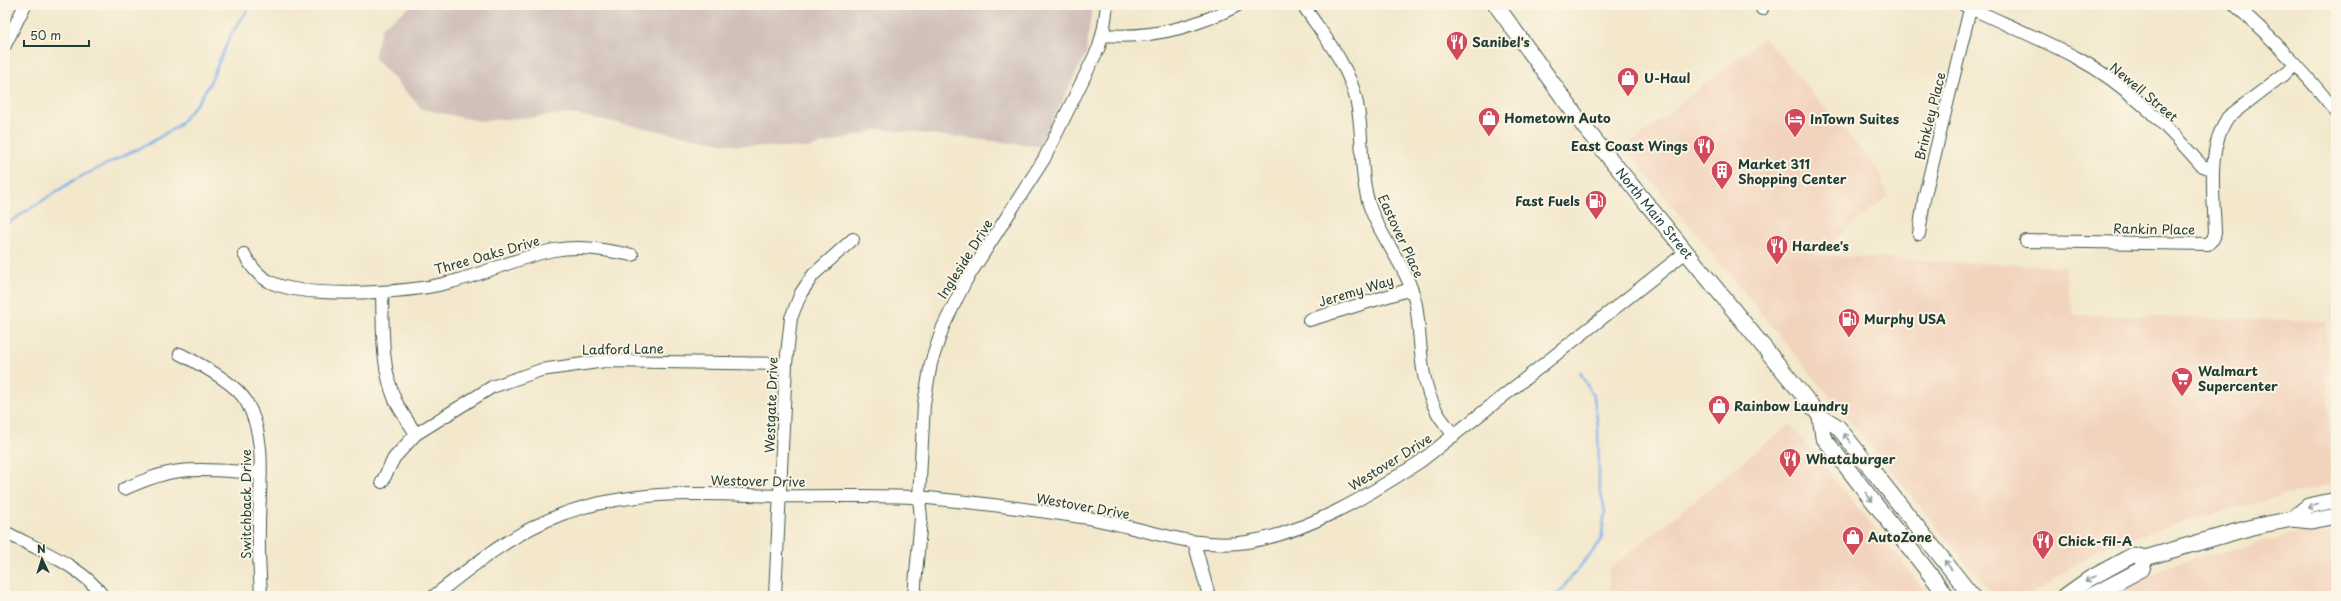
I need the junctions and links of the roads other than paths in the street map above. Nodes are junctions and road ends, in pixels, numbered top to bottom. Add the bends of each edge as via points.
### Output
1 (25, 5) edge
2 (1107, 5) edge
3 (1238, 5) edge
4 (1303, 5) edge
5 (1496, 5) edge
6 (2235, 5) edge
7 (1968, 6) edge
8 (1102, 35) junction
9 (5, 45) edge
10 (2296, 65) junction
11 (2336, 112) edge
12 (2212, 169) junction
13 (1919, 234) dead end
14 (852, 239) dead end
15 (2026, 241) dead end
16 (1686, 252) junction
17 (244, 254) dead end
18 (632, 255) dead end
19 (1411, 289) junction
20 (382, 292) junction
21 (1310, 320) dead end
22 (180, 354) dead end
23 (786, 364) junction
24 (1820, 416) junction
25 (416, 434) junction
26 (1454, 436) junction
27 (261, 473) junction
28 (382, 482) dead end
29 (124, 489) dead end
30 (782, 496) junction
31 (919, 498) junction
32 (2336, 500) edge
33 (2336, 516) edge
34 (2292, 518) junction
35 (5, 532) edge
36 (1194, 542) junction
37 (2145, 558) junction
38 (103, 596) edge
39 (261, 596) edge
40 (434, 596) edge
41 (775, 596) edge
42 (914, 596) edge
43 (1209, 596) edge
44 (1948, 596) edge
45 (1972, 596) edge
46 (2065, 596) edge
47 (2091, 596) edge

1 - 9 street
2 - 8 street, Ingleside Drive
3 - 8 street via 1205,20 1178,28 1146,35
4 - 19 street, Eastover Place via 1337,56 1351,85 1359,116 1367,197 1379,228 1400,262
5 - 16 main road, North Main Street via 1585,128
6 - 10 street via 2265,31
7 - 12 street, Newell Street via 2078,59 2117,84 2161,122 2202,166
7 - 13 street, Brinkley Place via 1924,199
8 - 31 street, Ingleside Drive via 1099,47 1044,159 965,282 943,328 931,363 924,404
10 - 11 street
10 - 12 street, Rankin Place via 2228,117 2222,127
12 - 15 street, Rankin Place via 2215,233 2208,244
14 - 23 street, Westgate Drive via 812,275 801,294 791,318
16 - 24 main road, North Main Street
16 - 26 street, Westover Drive
17 - 20 street, Three Oaks Drive via 256,273 271,282 301,291
18 - 20 street, Three Oaks Drive via 590,247 554,250 445,284
19 - 21 street, Jeremy Way
19 - 26 street, Eastover Place via 1416,305 1426,387 1437,412
20 - 25 street via 385,356 389,378 395,399
22 - 27 street, Switchback Drive via 210,370 245,400 261,444
23 - 25 street, Ladford Lane via 605,360 554,367 492,387
23 - 30 street, Westgate Drive
24 -> 44 main road via 1823,437
45 -> 24 main road, North Main Street via 1838,427
25 - 28 street, Ladford Lane via 394,458
26 - 36 street, Westover Drive via 1387,483 1342,508 1304,524 1248,542
27 - 29 street via 180,471
27 - 39 street, Switchback Drive via 258,528
30 - 31 street, Westover Drive
30 - 40 street, Westover Drive via 662,493 595,504 527,529 504,542
30 - 41 street, Westgate Drive
31 - 36 street, Westover Drive via 1091,519
31 - 42 street, Ingleside Drive via 921,518
32 -> 34 main road via 2308,506
33 - 34 main road via 2311,521
34 - 37 main road
35 - 38 street via 94,583
36 - 43 street
37 -> 46 main road via 2133,555 2116,563
37 - 47 main road via 2142,569

